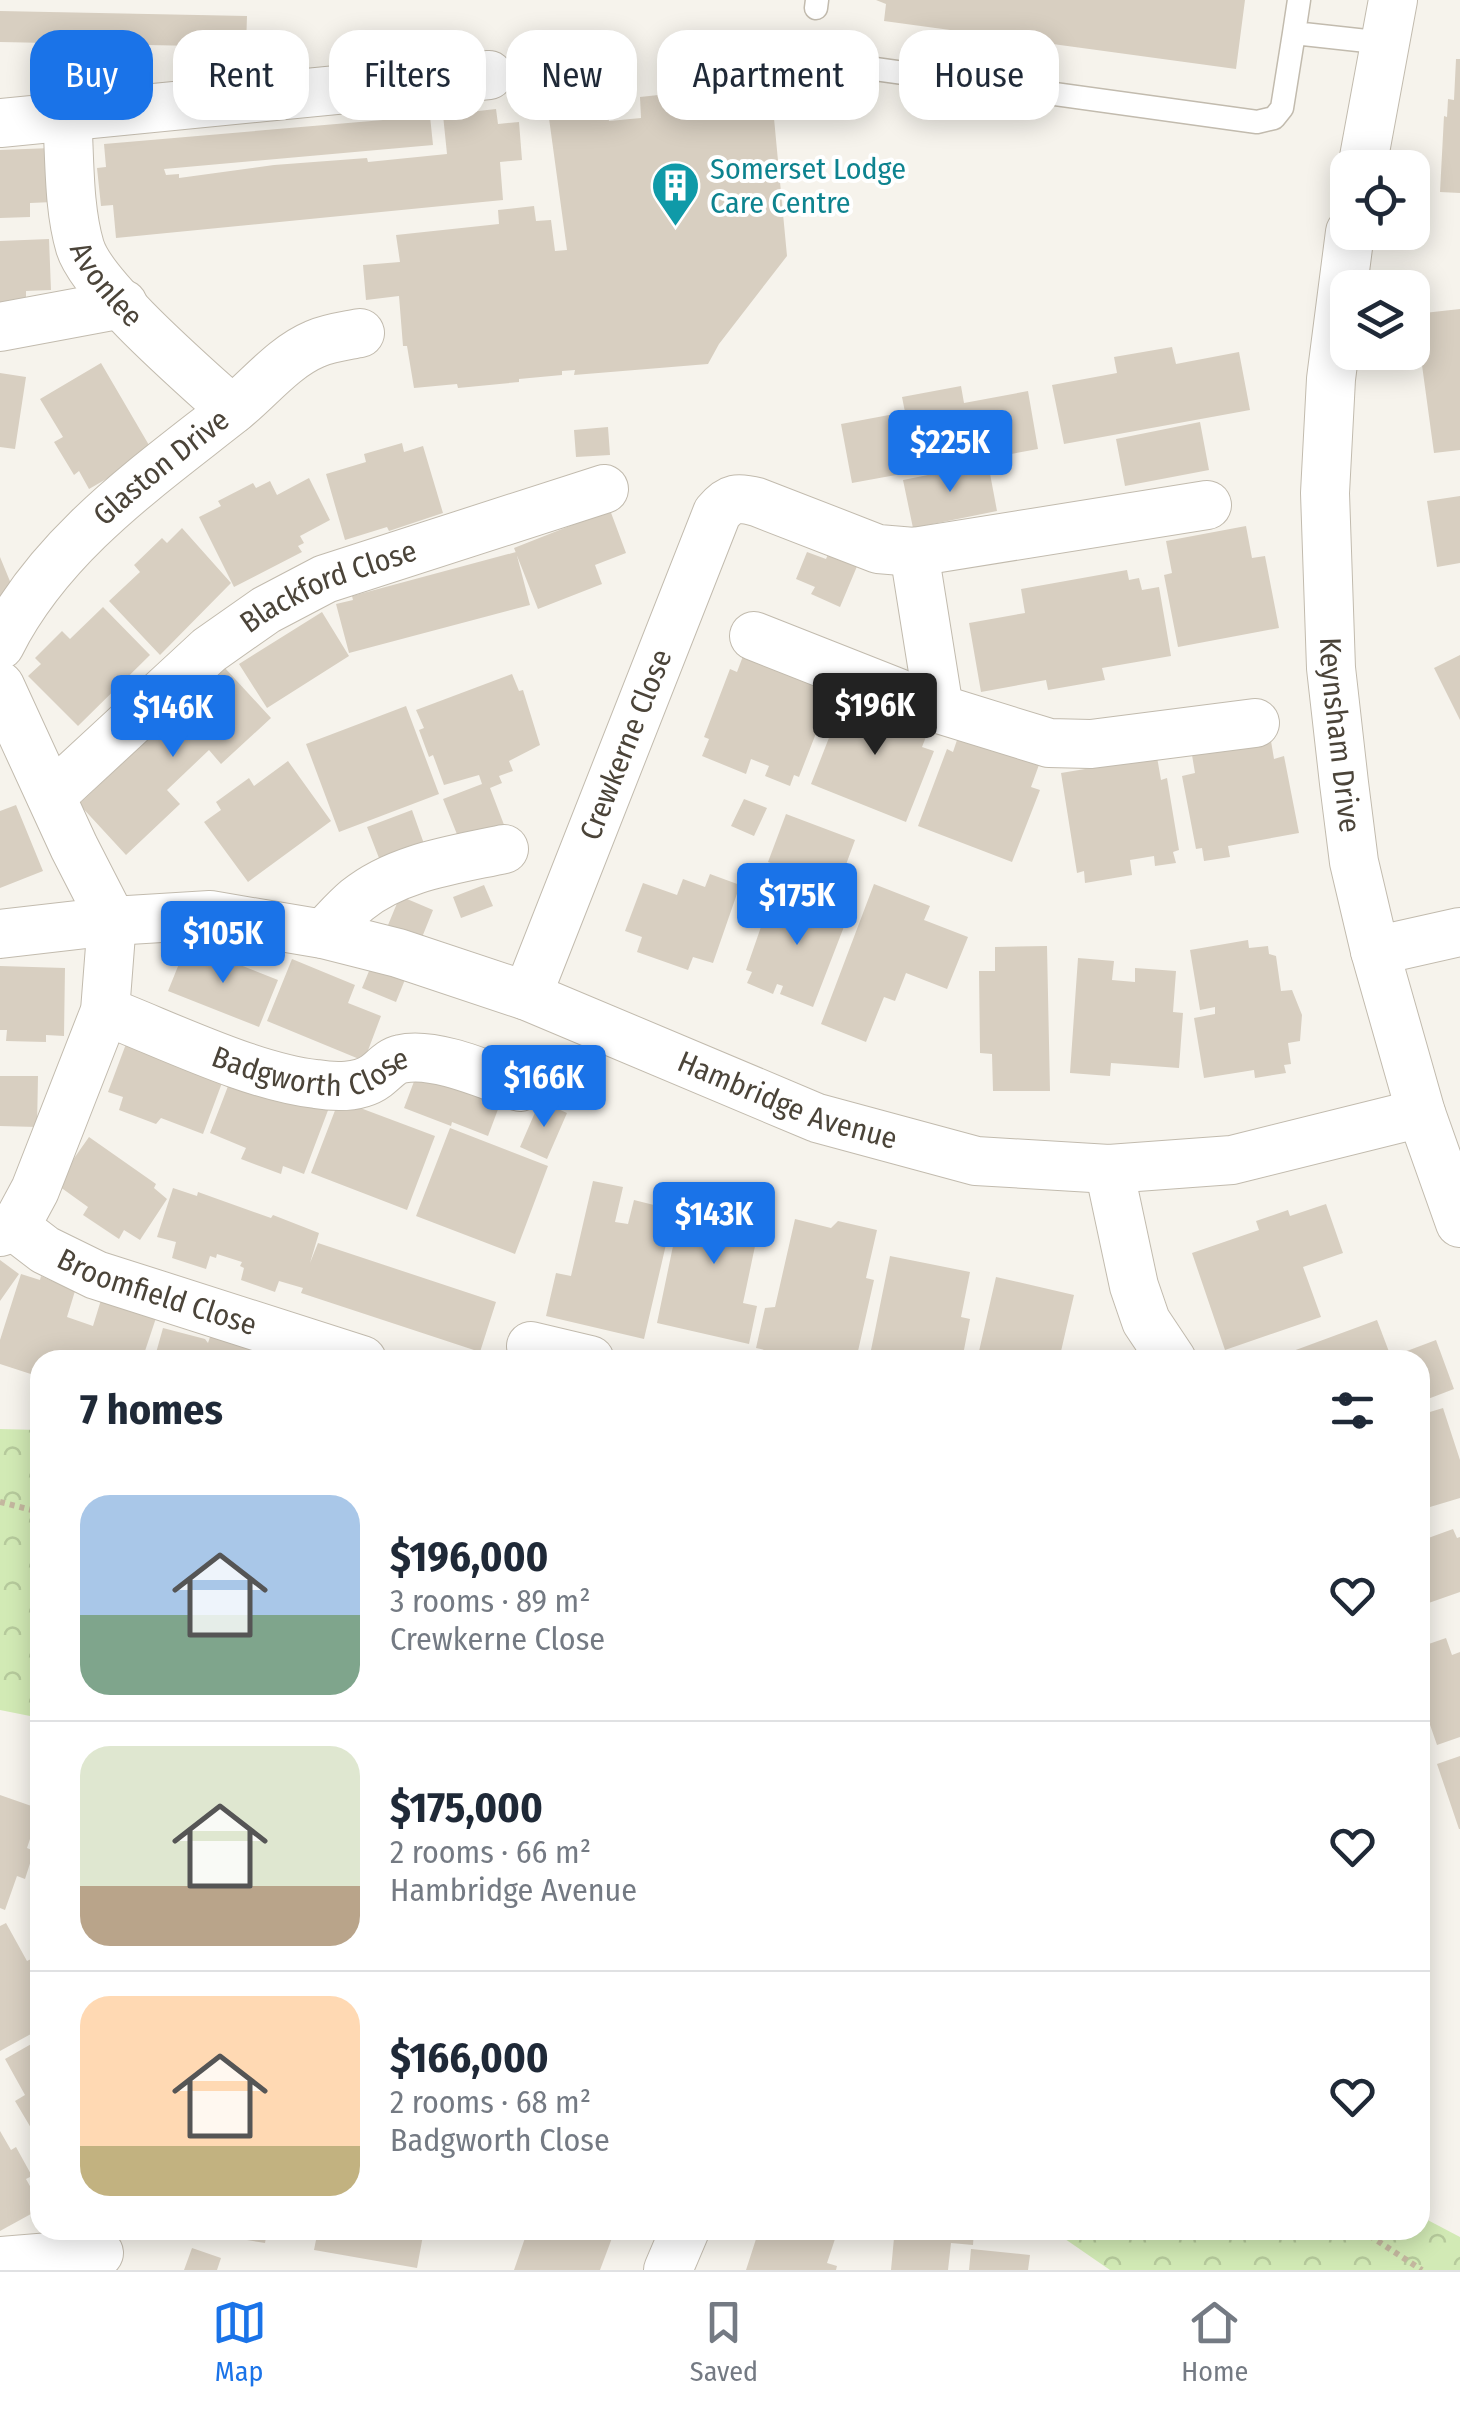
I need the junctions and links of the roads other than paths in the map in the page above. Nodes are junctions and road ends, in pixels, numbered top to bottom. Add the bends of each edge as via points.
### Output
1 (1299, 0) edge
2 (1389, 22) edge
3 (1294, 33) junction
4 (879, 70) edge
5 (489, 75) dead end
6 (153, 108) edge
7 (34, 120) edge
8 (67, 120) edge
9 (0, 124) edge
10 (1365, 150) edge
11 (1348, 250) edge
12 (123, 304) junction
13 (0, 327) edge
14 (360, 332) dead end
15 (232, 410) junction
16 (604, 489) dead end
17 (1207, 505) dead end
18 (914, 552) junction
19 (754, 636) dead end
20 (0, 646) edge
21 (0, 686) edge
22 (939, 709) junction
23 (1255, 723) dead end
24 (51, 796) junction
25 (504, 850) dead end
26 (112, 921) junction
27 (1460, 932) edge
28 (0, 934) edge
29 (323, 934) junction
30 (1375, 950) junction
31 (527, 996) junction
32 (105, 1011) junction
33 (520, 1087) dead end
34 (1420, 1113) junction
35 (1108, 1168) junction
36 (1460, 1223) edge
37 (7, 1229) edge
38 (532, 1346) dead end
39 (331, 1350) edge
40 (549, 1350) edge
41 (1166, 1350) edge
42 (682, 2240) edge
43 (104, 2256) edge
44 (0, 2261) edge
45 (668, 2270) edge

1 - 3 lane
2 - 3 lane
2 - 10 street
3 - 4 lane via 1282,108 1257,122
5 - 6 street
7 - 9 street
8 - 12 street, Avonlee via 81,251
11 - 30 street, Keynsham Drive via 1330,379 1325,492 1334,687 1354,862
12 - 13 street
12 - 15 street, Avonlee
14 - 15 street, Glaston Drive via 317,342 290,357
15 - 20 street, Glaston Drive via 93,524 17,611
16 - 24 street, Blackford Close via 325,580 266,610 209,650
17 - 18 street
18 - 22 street
18 - 31 street, Crewkerne Close via 878,549 757,502 733,498 717,512
19 - 22 street
21 - 24 street
22 - 23 street via 1050,743
24 - 26 street
25 - 29 street via 387,880
26 - 28 street, Hambridge Avenue
26 - 29 street, Hambridge Avenue via 210,915
26 - 32 street
27 - 30 street
29 - 31 street, Hambridge Avenue
30 - 34 street, Keynsham Drive
31 - 35 street, Hambridge Avenue via 817,1118 976,1161
32 - 33 street, Badgworth Close via 274,1076 317,1084 371,1080 400,1059 418,1058
32 - 37 street via 36,1190
34 - 35 street, Hambridge Avenue via 1232,1160
34 - 36 street, Keynsham Drive
35 - 41 street via 1134,1286
37 - 39 street, Broomfield Close via 96,1275
38 - 40 street
42 - 45 street
43 - 44 street

